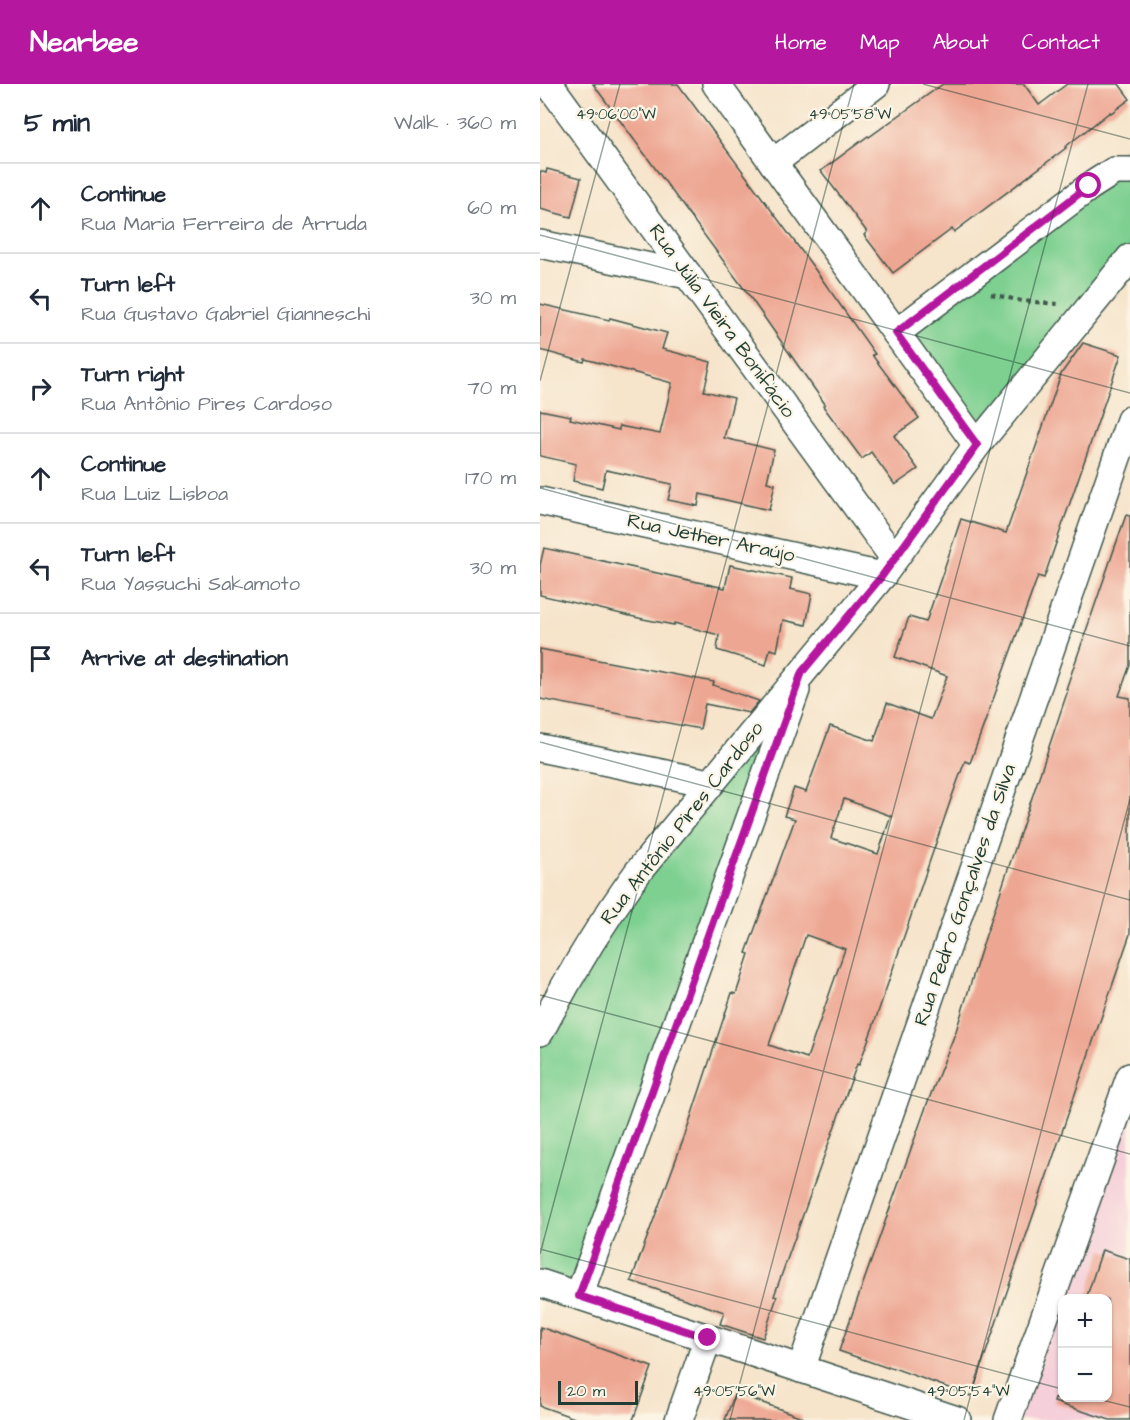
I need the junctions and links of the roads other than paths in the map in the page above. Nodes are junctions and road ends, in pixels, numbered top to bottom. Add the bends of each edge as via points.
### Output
1 (549, 84) edge
2 (716, 84) edge
3 (876, 84) edge
4 (773, 163) junction
5 (1130, 171) edge
6 (540, 244) edge
7 (1130, 258) edge
8 (688, 274) junction
9 (896, 333) junction
10 (1130, 420) edge
11 (977, 445) junction
12 (540, 501) edge
13 (888, 567) junction
14 (802, 672) junction
15 (540, 748) edge
16 (709, 783) junction
17 (540, 1032) edge
18 (1130, 1077) edge
19 (540, 1283) edge
20 (579, 1296) junction
21 (708, 1338) junction
22 (801, 1369) junction
23 (899, 1411) edge
24 (679, 1420) edge
25 (957, 1420) edge
26 (1008, 1420) edge

1 - 8 street, Rua Júlia Vieira Bonifácio
2 - 4 street
3 - 4 street
4 - 9 street
5 - 9 street via 1114,171 1089,186
6 - 8 street
7 - 11 street, Rua Antônio Pires Cardoso
8 - 13 street, Rua Júlia Vieira Bonifácio
9 - 11 street
10 - 22 street, Rua Pedro Gonçalves da Silva
11 - 13 street, Rua Antônio Pires Cardoso
12 - 13 street, Rua Jether Araújo
13 - 14 street, Rua Antônio Pires Cardoso
14 - 16 street, Rua Antônio Pires Cardoso
14 - 20 street
15 - 16 street
16 - 17 street, Rua Antônio Pires Cardoso via 604,919
18 - 26 street
19 - 20 street
20 - 21 street
21 - 22 street
21 - 24 street
22 - 23 street
23 - 25 street

